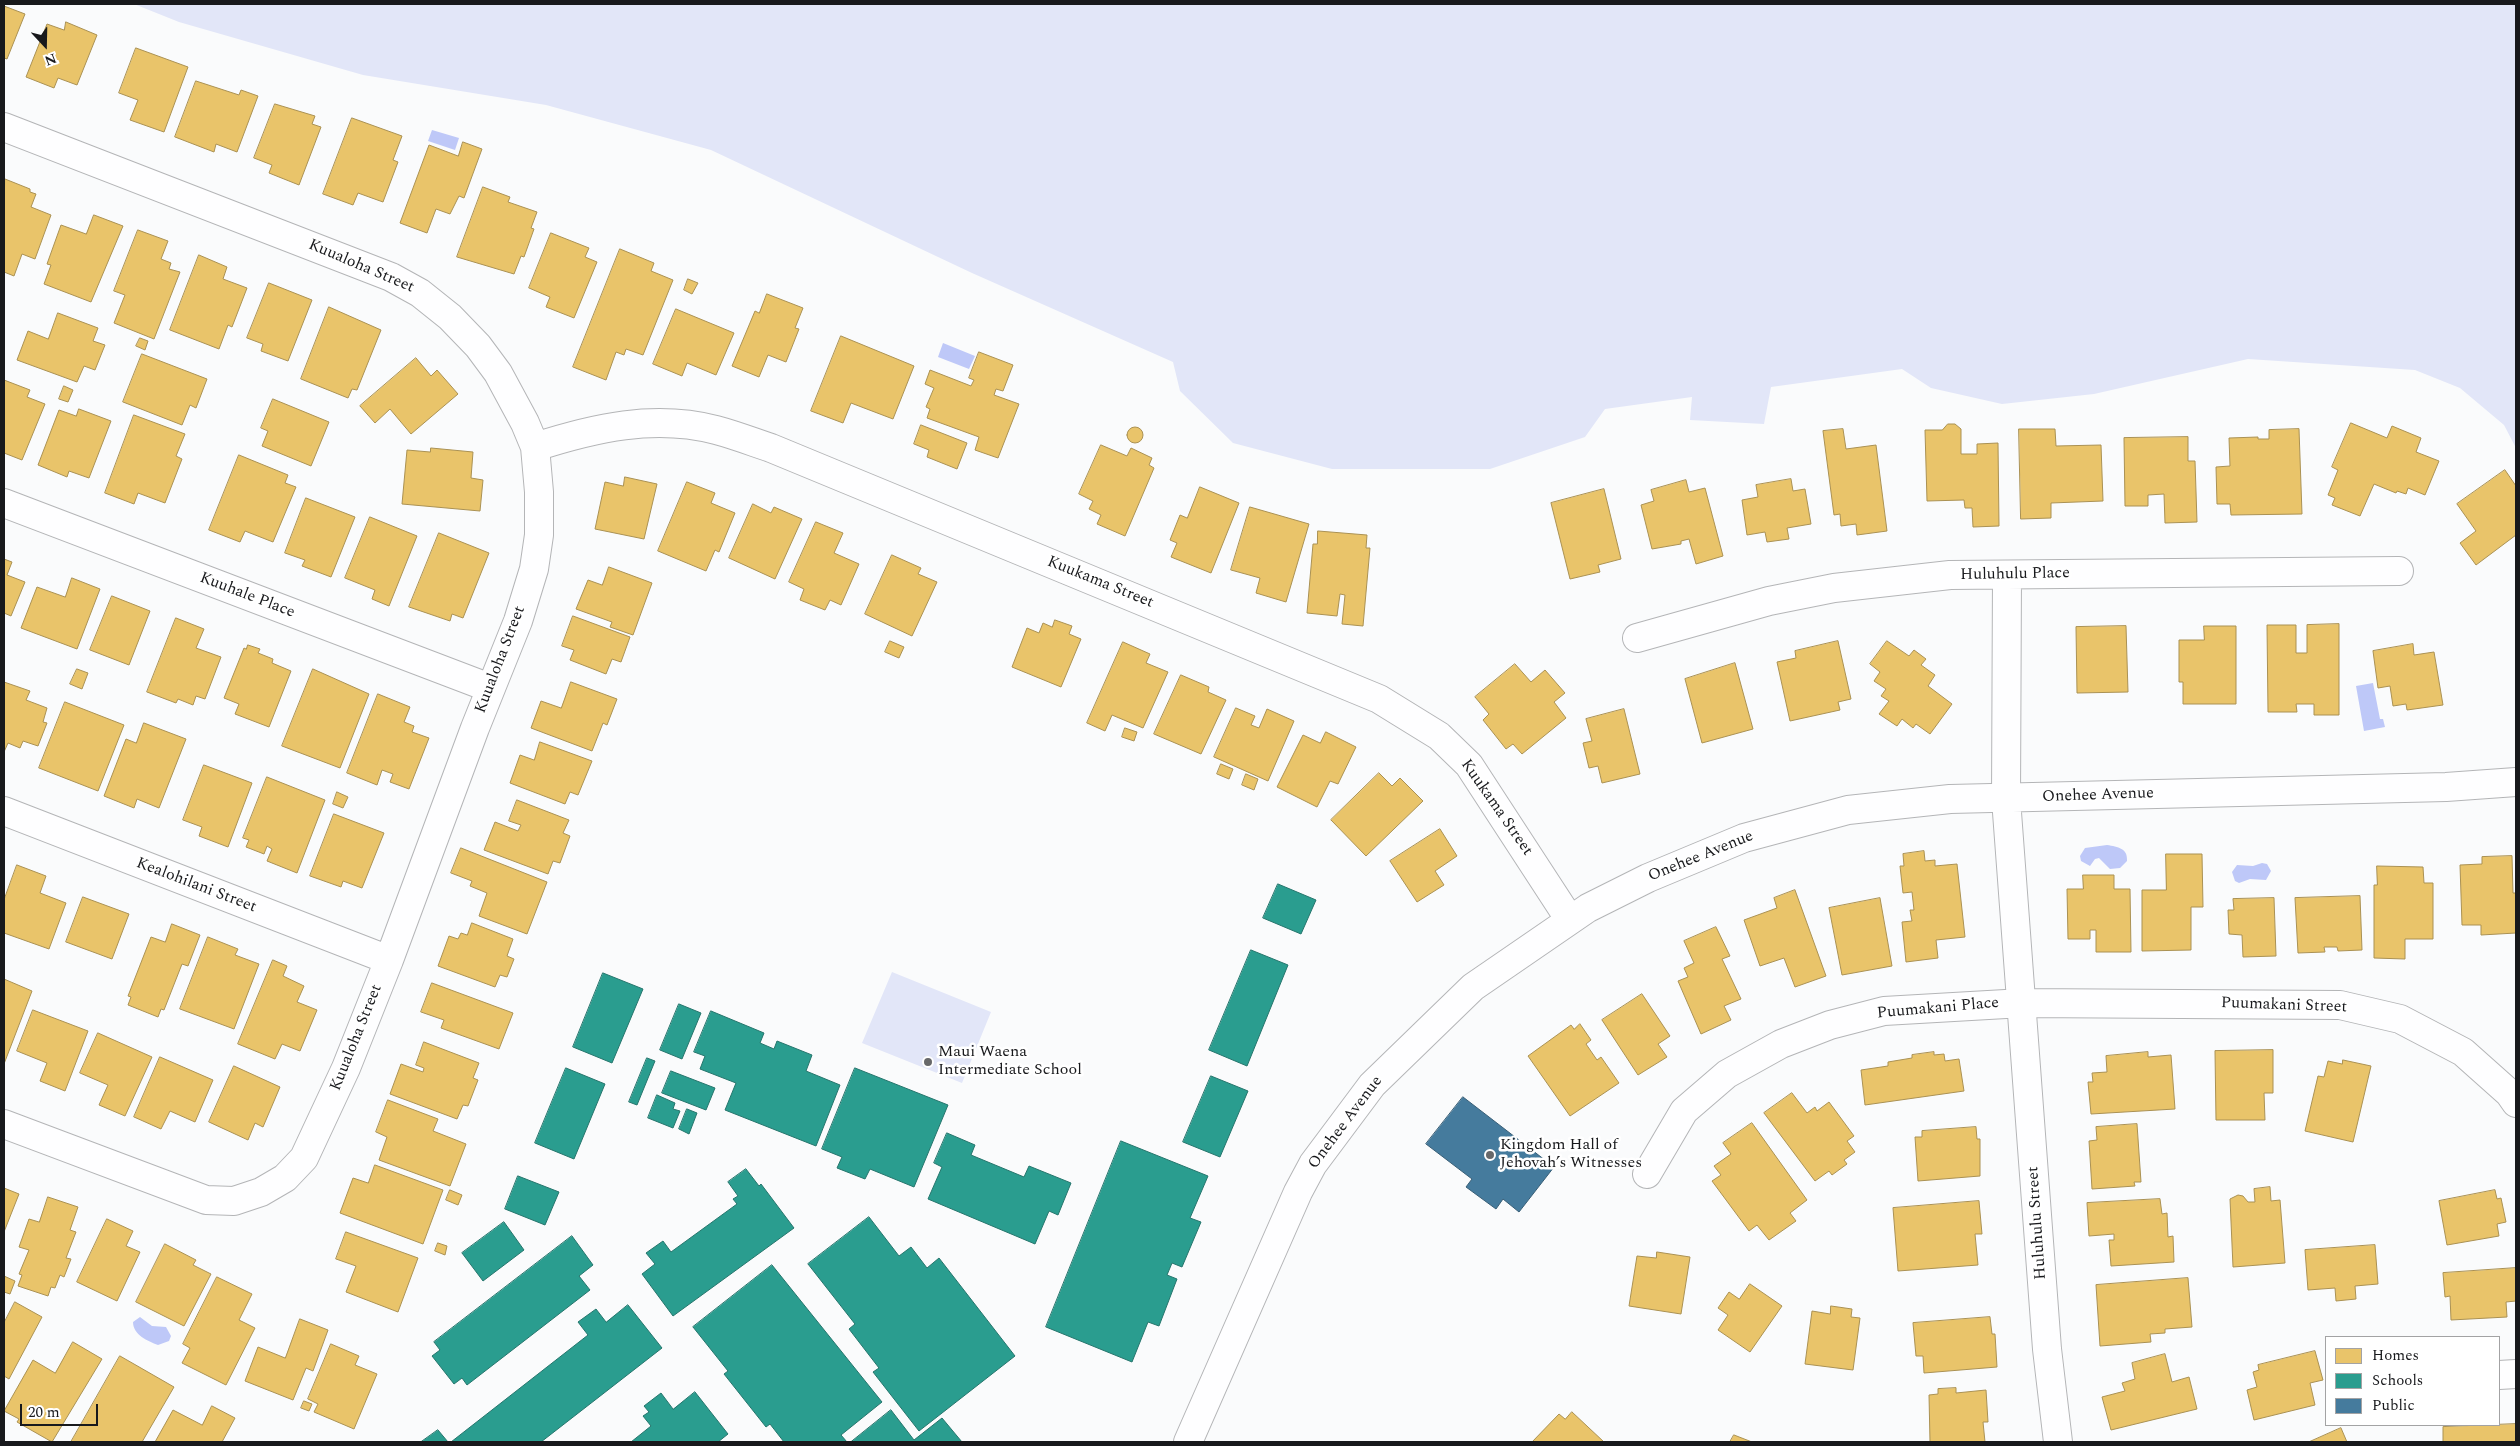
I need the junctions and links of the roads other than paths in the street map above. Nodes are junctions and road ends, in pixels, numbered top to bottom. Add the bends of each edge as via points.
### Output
1 (4, 127) edge
2 (535, 447) junction
3 (4, 504) edge
4 (2399, 571) dead end
5 (2007, 575) junction
6 (1637, 638) dead end
7 (490, 688) junction
8 (2511, 780) edge
9 (2006, 799) junction
10 (4, 811) edge
11 (1570, 920) junction
12 (389, 960) junction
13 (2023, 1003) junction
14 (2516, 1103) edge
15 (4, 1124) edge
16 (1646, 1174) dead end
17 (2516, 1374) edge
18 (2500, 1375) edge
19 (1188, 1442) edge
20 (2058, 1442) edge

1 - 2 street, Kuualoha Street via 374,270 420,293 450,317 488,359
2 - 7 street, Kuualoha Street via 539,535 534,569 518,621
2 - 11 street, Kuukama Street via 630,423 669,423 715,430 771,448 1379,699 1439,736 1469,765
3 - 7 street, Kuuhale Place
4 - 5 street, Huluhulu Place
5 - 6 street, Huluhulu Place via 1950,575 1834,588 1769,601
5 - 9 street, Huluhulu Street
7 - 12 street, Kuualoha Street
8 - 9 street, Onehee Avenue via 2446,787
9 - 11 street, Onehee Avenue via 1950,799 1848,810 1754,835 1648,878
9 - 13 street, Huluhulu Street
10 - 12 street, Kealohilani Street
11 - 19 street, Onehee Avenue via 1473,987 1372,1085 1313,1164 1292,1204
12 - 15 street, Kuualoha Street via 346,1068 304,1158 286,1178 261,1192 234,1200 206,1200
13 - 14 street, Puumakani Street via 2340,1005 2400,1019 2463,1052
13 - 16 street, Puumakani Place via 1884,1011 1830,1025 1781,1044 1727,1074 1684,1111
13 - 20 street, Huluhulu Street via 2047,1349
17 - 18 street

